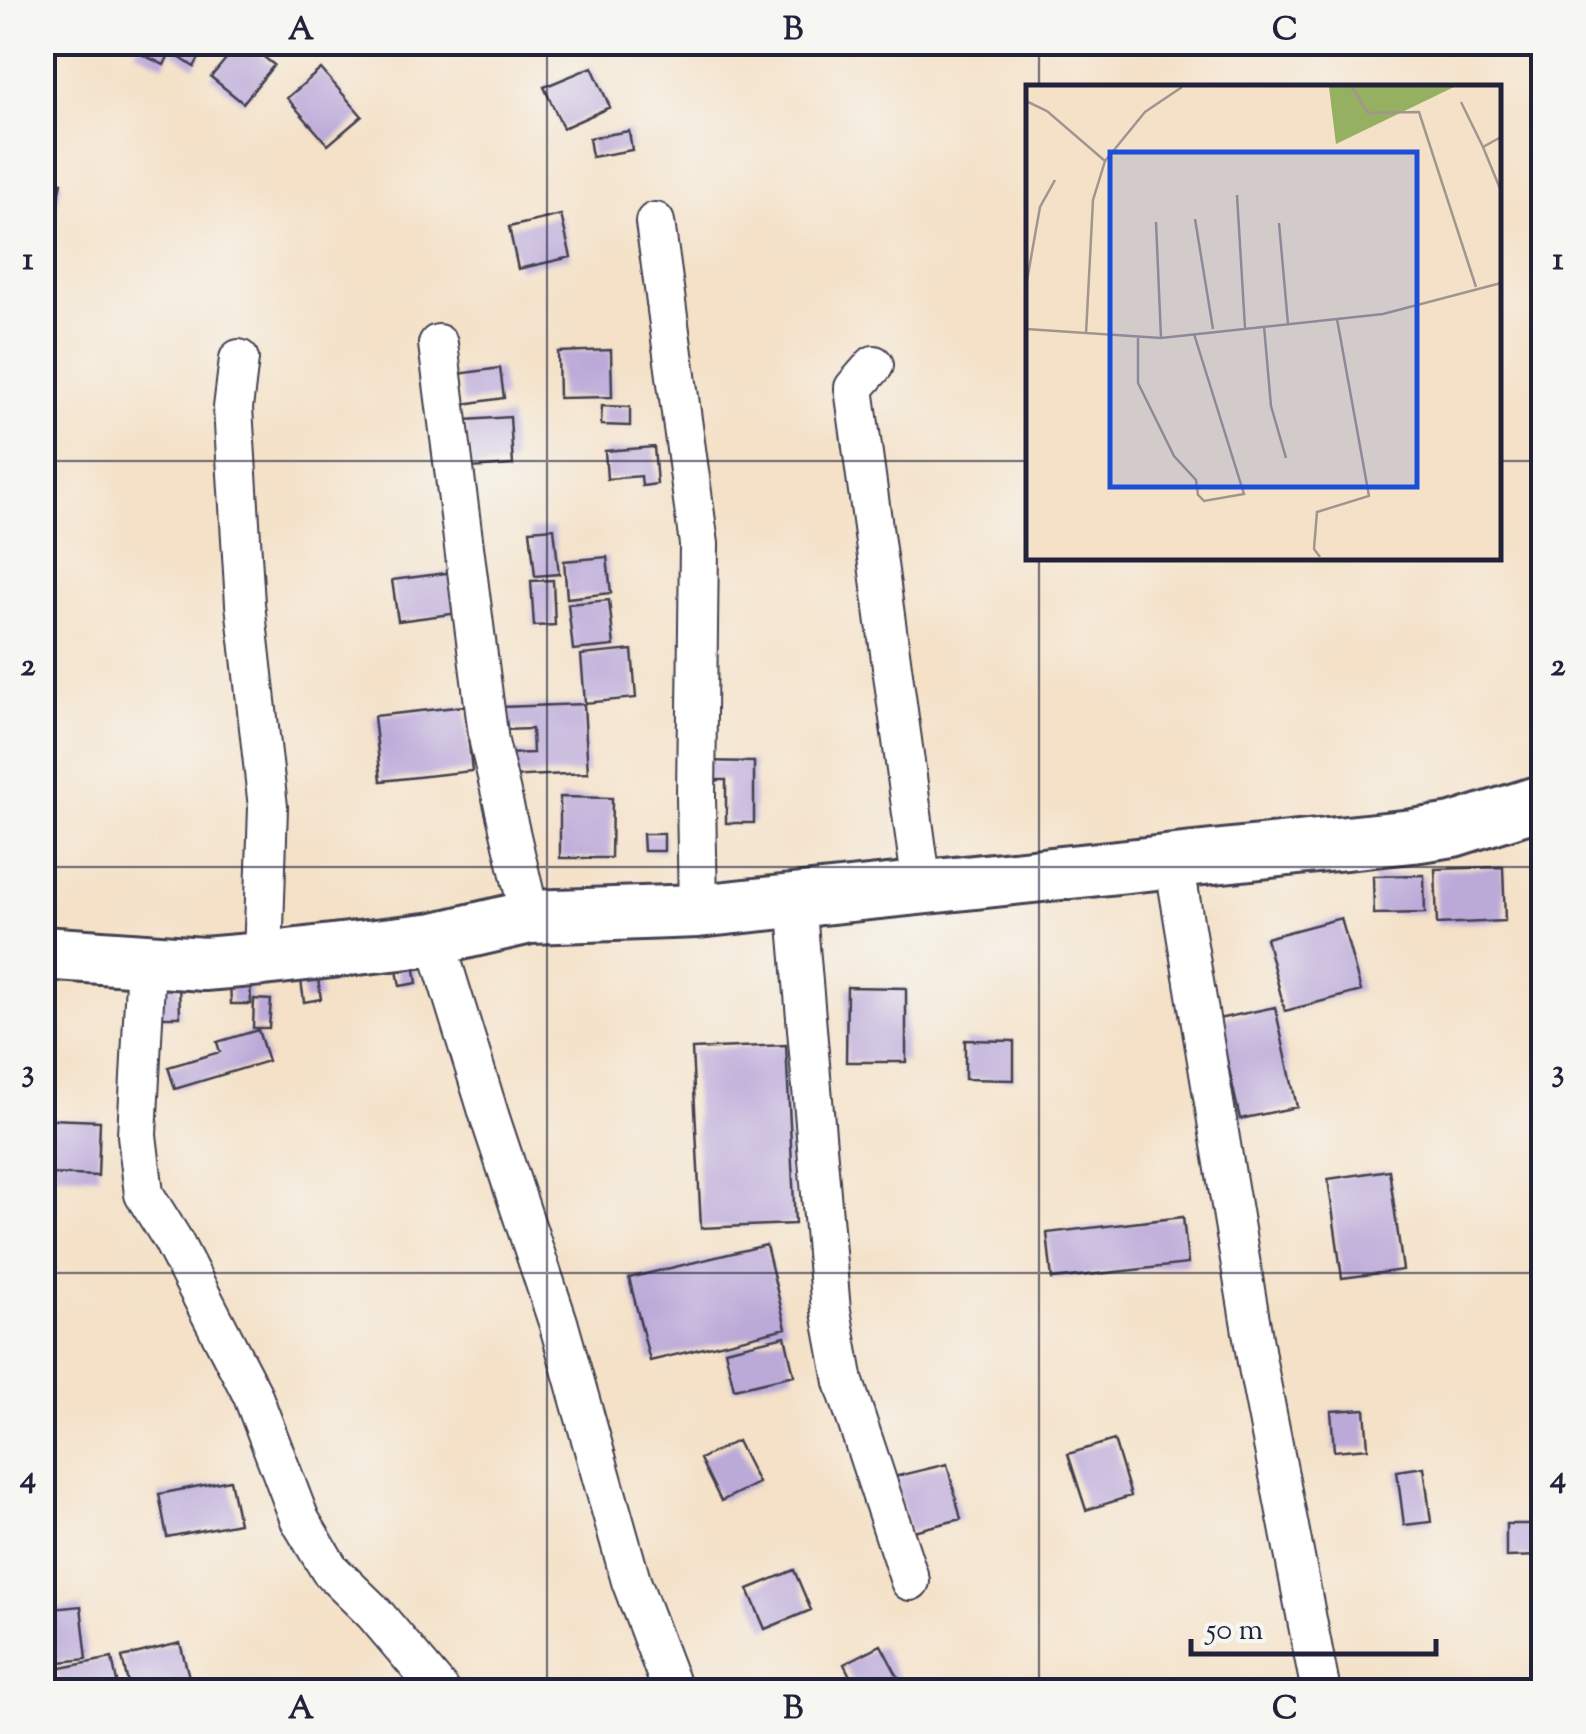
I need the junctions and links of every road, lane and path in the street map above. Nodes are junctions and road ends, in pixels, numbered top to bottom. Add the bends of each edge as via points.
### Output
1 (655, 222) dead end
2 (438, 344) dead end
3 (239, 359) dead end
4 (874, 365) dead end
5 (1544, 801) edge
6 (1174, 861) junction
7 (922, 887) junction
8 (796, 900) junction
9 (698, 911) junction
10 (530, 917) junction
11 (435, 939) junction
12 (42, 953) edge
13 (263, 959) junction
14 (146, 962) junction
15 (910, 1580) dead end
16 (441, 1692) edge
17 (673, 1692) edge
18 (1321, 1692) edge

1 - 9 street via 699,544
2 - 10 street via 489,742
3 - 13 street via 233,408 245,604 268,807
4 - 7 street via 854,388
5 - 6 street via 1452,830
6 - 7 street
6 - 18 street via 1256,1362
7 - 8 street
8 - 9 street
8 - 15 street via 830,1312 844,1382
9 - 10 street
10 - 11 street
11 - 13 street
11 - 17 street via 558,1322 631,1581
12 - 14 street
13 - 14 street
14 - 16 street via 136,1135 144,1194 252,1394 300,1520 330,1570

